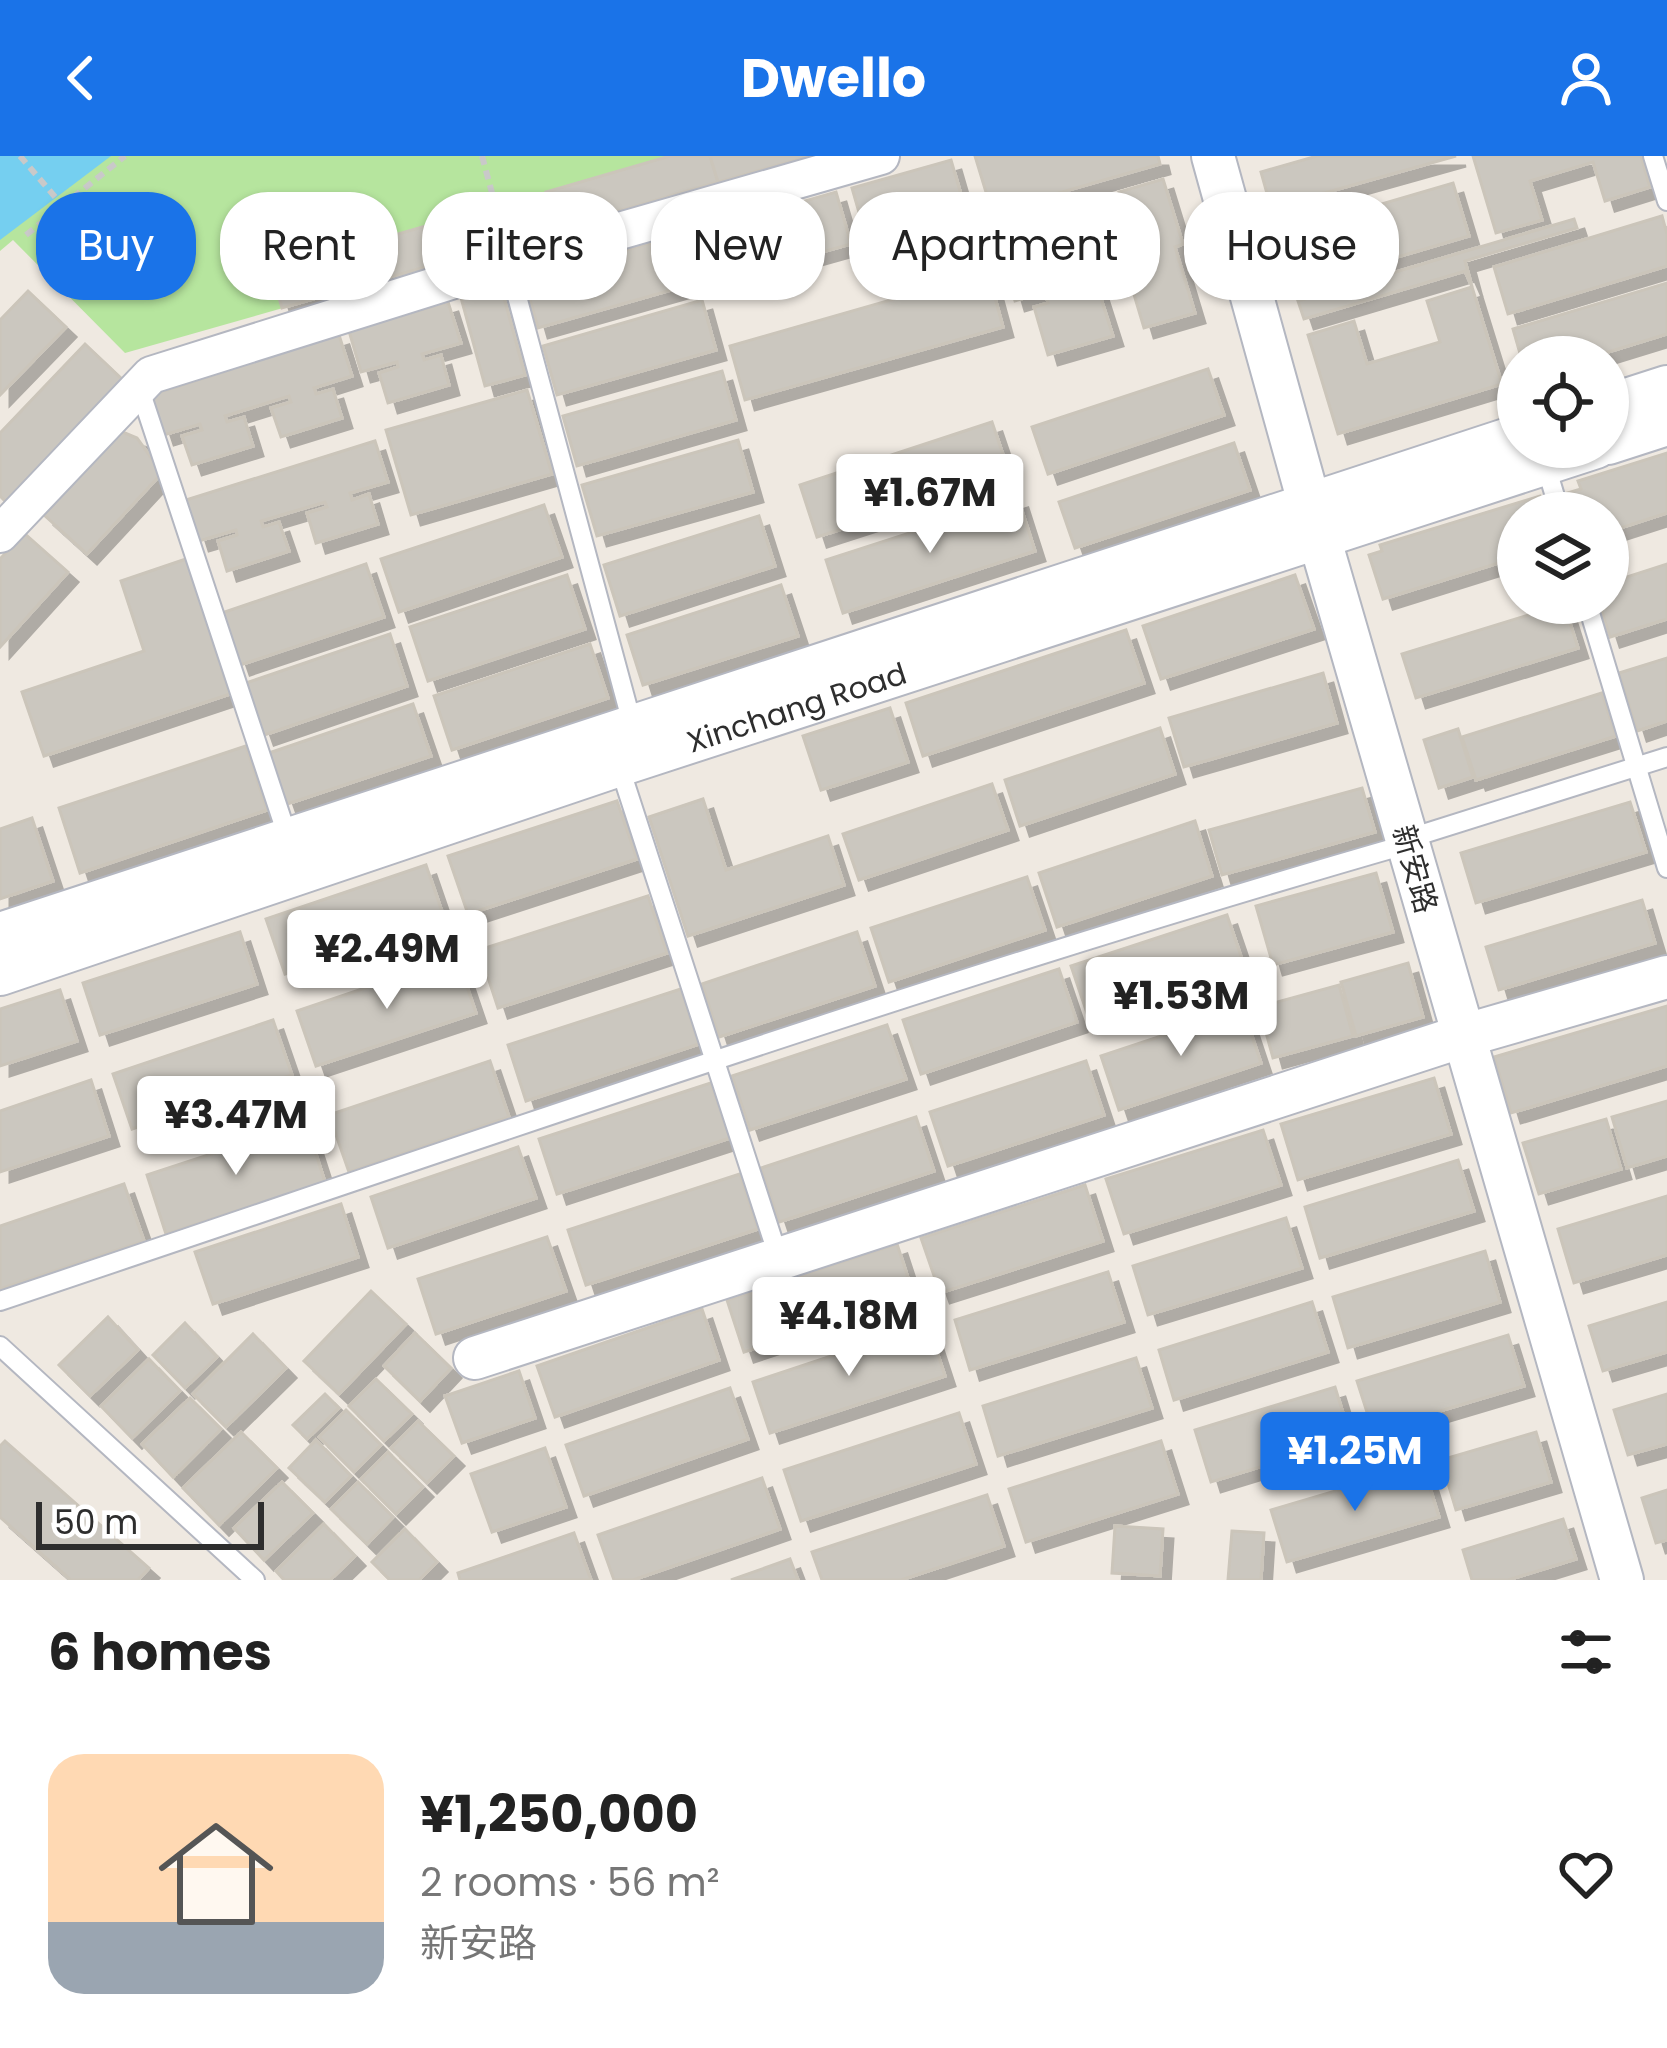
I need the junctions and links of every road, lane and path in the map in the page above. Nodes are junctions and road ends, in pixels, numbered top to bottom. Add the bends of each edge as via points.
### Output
1 (20, 156) edge
2 (125, 156) edge
3 (482, 156) edge
4 (881, 156) edge
5 (1213, 156) edge
6 (1653, 156) edge
7 (50, 192) edge
8 (80, 192) edge
9 (491, 192) edge
10 (1667, 201) edge
11 (36, 227) edge
12 (627, 228) edge
13 (26, 235) dead end
14 (422, 289) edge
15 (518, 300) edge
16 (1667, 386) edge
17 (139, 387) junction
18 (1629, 399) edge
19 (1667, 424) edge
20 (1629, 436) edge
21 (1497, 461) edge
22 (1314, 521) junction
23 (0, 534) edge
24 (1593, 624) edge
25 (626, 746) junction
26 (1667, 758) edge
27 (1636, 767) junction
28 (288, 838) junction
29 (1407, 841) junction
30 (1667, 868) edge
31 (0, 934) edge
32 (0, 974) edge
33 (1667, 977) edge
34 (1463, 1036) junction
35 (715, 1061) junction
36 (779, 1259) junction
37 (0, 1301) edge
38 (0, 1346) edge
39 (475, 1358) dead end
40 (255, 1580) edge
41 (1622, 1580) edge

1 - 7 path
2 - 8 path
3 - 9 path
4 - 12 street
5 - 22 street, 新安路
6 - 10 lane
11 - 13 path
14 - 17 street via 151,375
15 - 25 lane
16 - 18 street
17 - 23 street
17 - 28 lane
19 - 20 street
21 - 22 street, Xinchang Road
22 - 25 street, Xinchang Road
22 - 29 street, 新安路
24 - 27 lane
25 - 28 street, Xinchang Road
25 - 32 street, Xinchang Road
25 - 35 lane
26 - 27 lane
27 - 29 lane
27 - 30 lane
28 - 31 street, Xinchang Road
29 - 34 street, 新安路
29 - 35 lane
33 - 34 street
34 - 36 street
34 - 41 street, 新安路
35 - 36 lane
35 - 37 lane
36 - 39 street
38 - 40 lane

